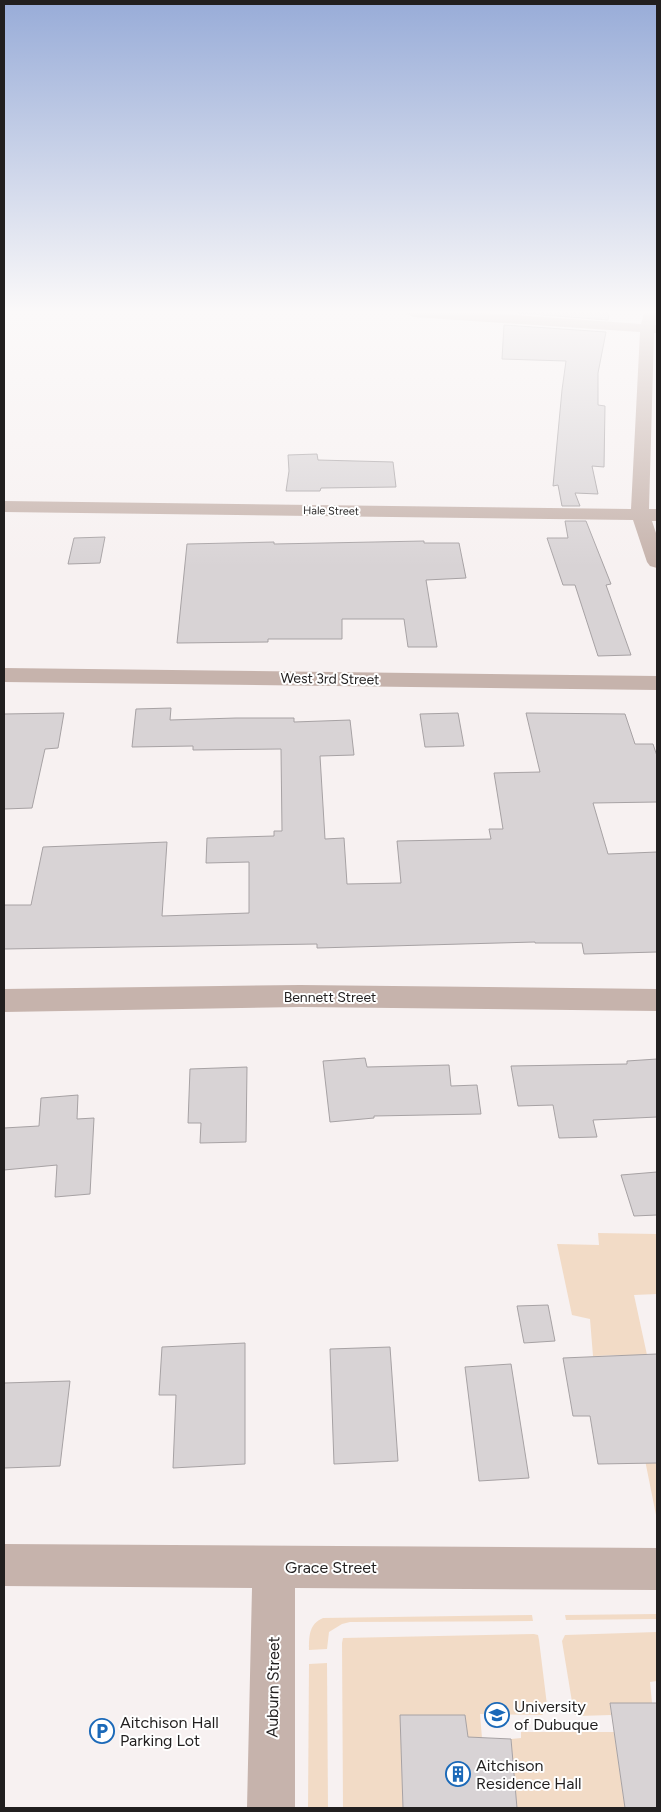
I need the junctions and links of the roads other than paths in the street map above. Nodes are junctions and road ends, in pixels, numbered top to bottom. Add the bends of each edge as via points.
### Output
1 (651, 398) edge
2 (4, 507) edge
3 (649, 515) edge
4 (657, 562) edge
5 (4, 675) edge
6 (657, 683) edge
7 (657, 1000) edge
8 (4, 1001) edge
9 (4, 1564) edge
10 (274, 1566) junction
11 (657, 1569) edge
12 (271, 1808) edge

1 - 3 street
2 - 3 street, Hale Street
3 - 4 street
5 - 6 street, West 3rd Street
7 - 8 street, Bennett Street via 300,996
9 - 10 street, Grace Street
10 - 11 street, Grace Street
10 - 12 street, Auburn Street

